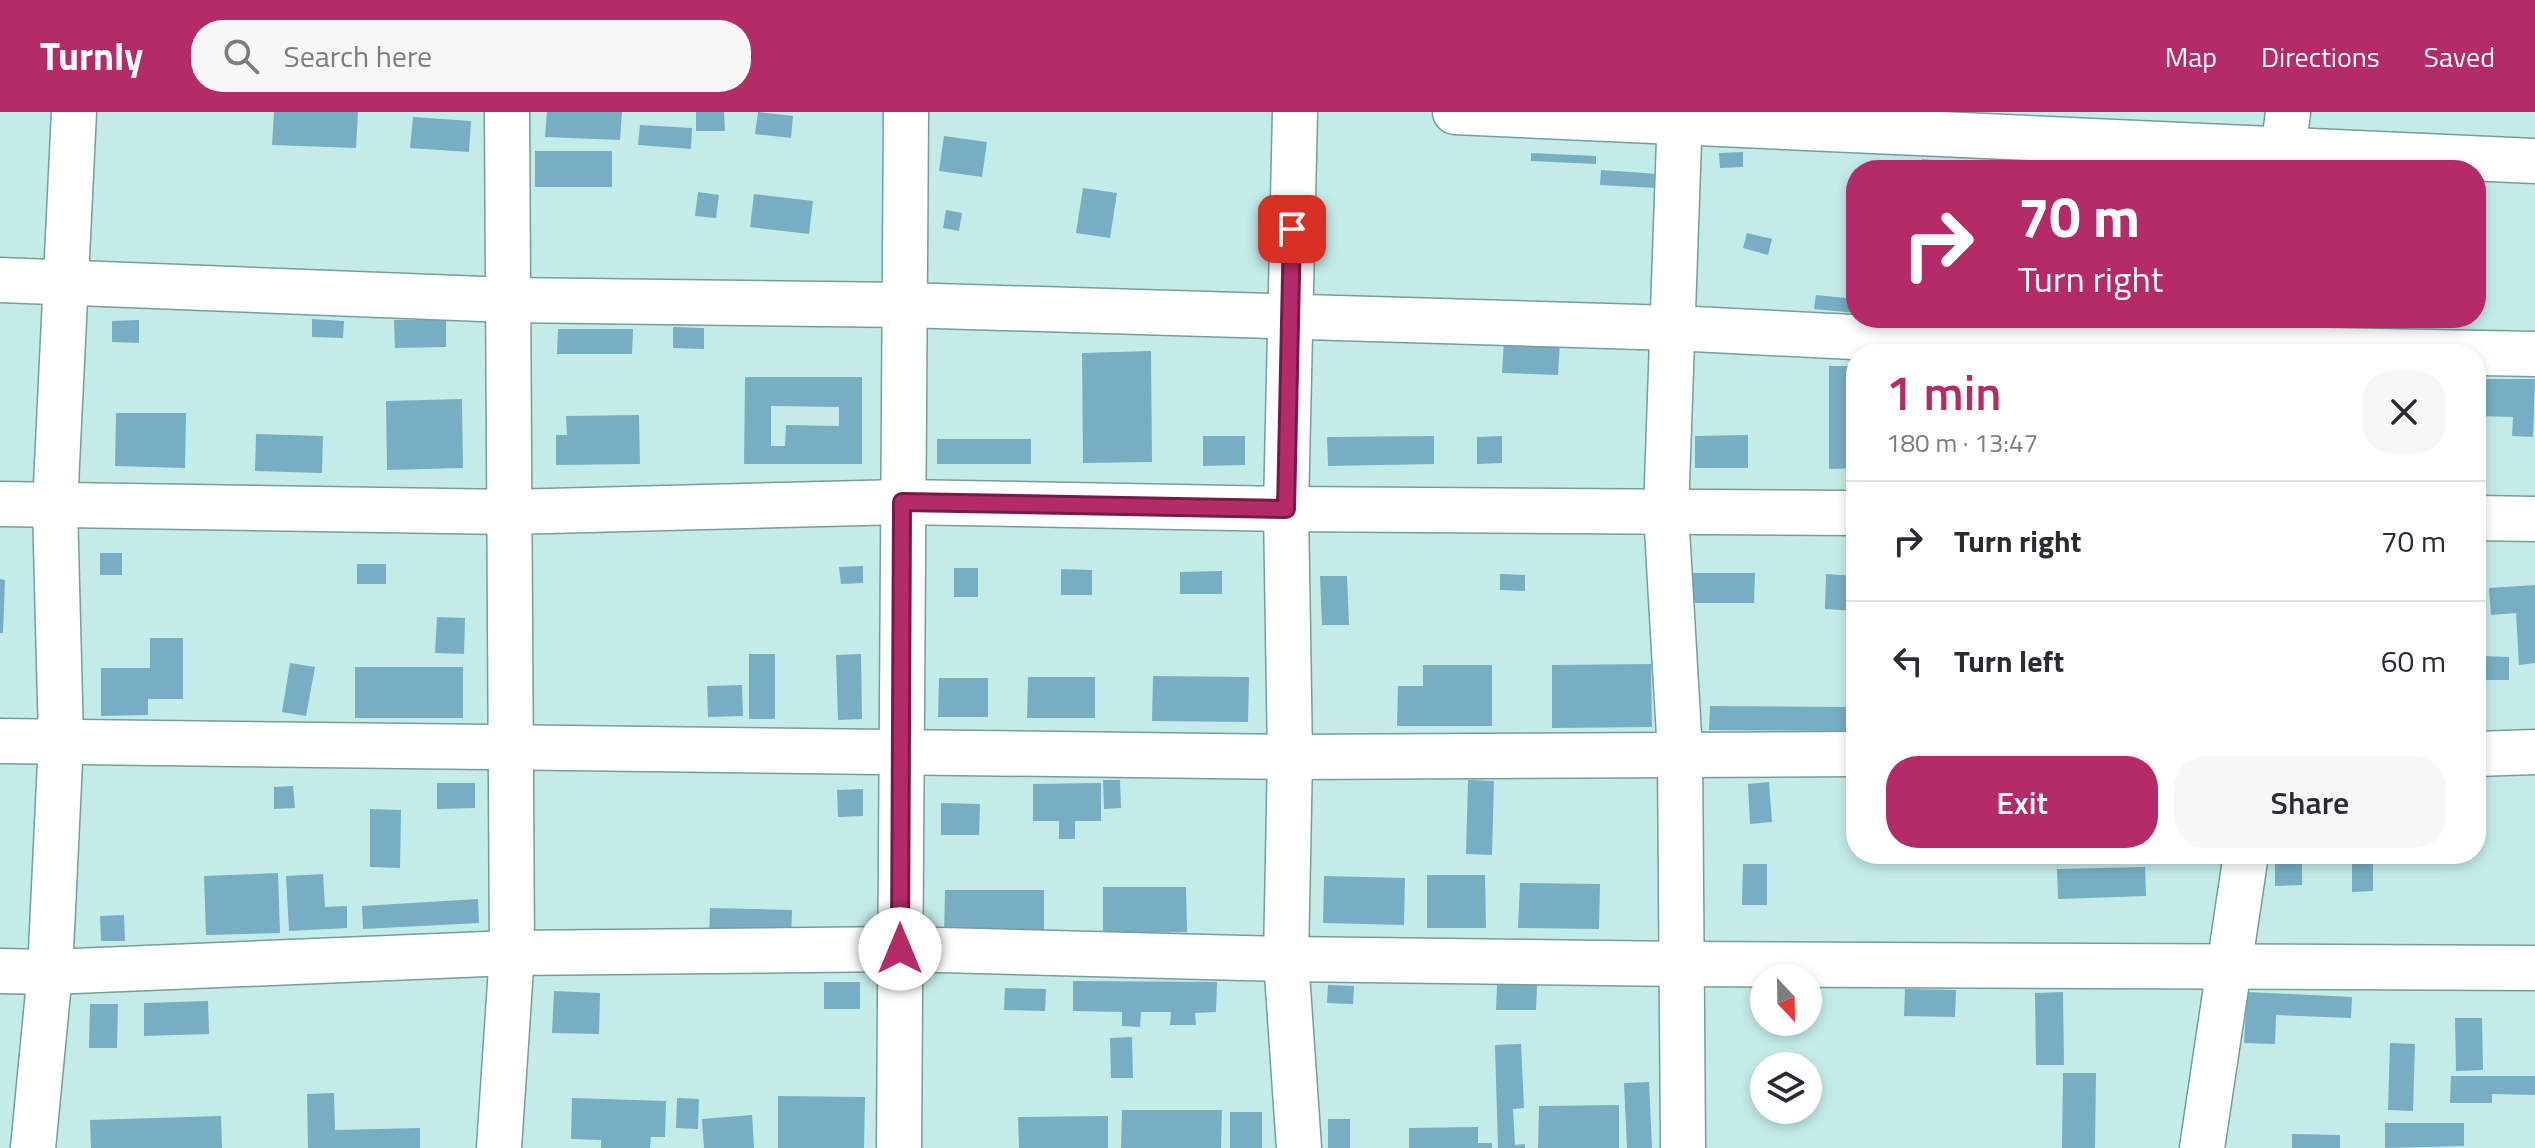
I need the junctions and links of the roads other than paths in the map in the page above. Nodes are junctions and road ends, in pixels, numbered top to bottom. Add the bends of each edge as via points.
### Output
1 (74, 112) edge
2 (507, 112) edge
3 (906, 112) edge
4 (1295, 112) edge
5 (1455, 112) edge
6 (1680, 117) edge
7 (2284, 144) edge
8 (2535, 161) edge
9 (0, 280) edge
10 (65, 282) junction
11 (508, 300) junction
12 (904, 305) junction
13 (1290, 317) junction
14 (1673, 328) junction
15 (2263, 340) edge
16 (2341, 344) edge
17 (2486, 351) edge
18 (2535, 354) edge
19 (902, 502) junction
20 (0, 504) edge
21 (55, 506) junction
22 (1286, 509) junction
23 (509, 512) junction
24 (1666, 512) junction
25 (1846, 513) edge
26 (2486, 518) edge
27 (2535, 519) edge
28 (61, 740) junction
29 (0, 741) edge
30 (511, 748) junction
31 (901, 752) junction
32 (2535, 752) edge
33 (1680, 753) junction
34 (1846, 754) edge
35 (2486, 754) edge
36 (1290, 757) junction
37 (2245, 864) edge
38 (900, 949) junction
39 (512, 953) junction
40 (1286, 959) junction
41 (1681, 964) junction
42 (2230, 965) junction
43 (2535, 968) edge
44 (0, 971) edge
45 (50, 972) junction
46 (33, 1148) edge
47 (499, 1148) edge
48 (899, 1148) edge
49 (1299, 1148) edge
50 (1683, 1148) edge
51 (2202, 1148) edge

1 - 10 street
2 - 11 street
3 - 12 street
4 - 13 street
5 - 6 street
6 - 7 street
6 - 14 street
7 - 8 street
9 - 10 street
10 - 11 street
10 - 21 street
11 - 12 street
11 - 23 street
12 - 13 street
12 - 19 street
13 - 14 street
13 - 22 street
14 - 15 street via 1971,343
14 - 24 street
15 - 16 street
17 - 18 street
19 - 22 street
19 - 23 street
19 - 31 street
20 - 21 street
21 - 23 street
21 - 28 street
22 - 24 street
22 - 36 street
23 - 30 street
24 - 25 street
24 - 33 street
26 - 27 street
28 - 29 street
28 - 30 street
28 - 45 street
30 - 31 street
30 - 39 street
31 - 36 street
31 - 38 street
32 - 35 street
33 - 34 street
33 - 36 street
33 - 41 street
36 - 40 street
37 - 42 street
38 - 39 street
38 - 40 street
38 - 48 street
39 - 45 street
39 - 47 street
40 - 41 street
40 - 49 street
41 - 42 street
41 - 50 street
42 - 43 street
42 - 51 street
44 - 45 street
45 - 46 street

